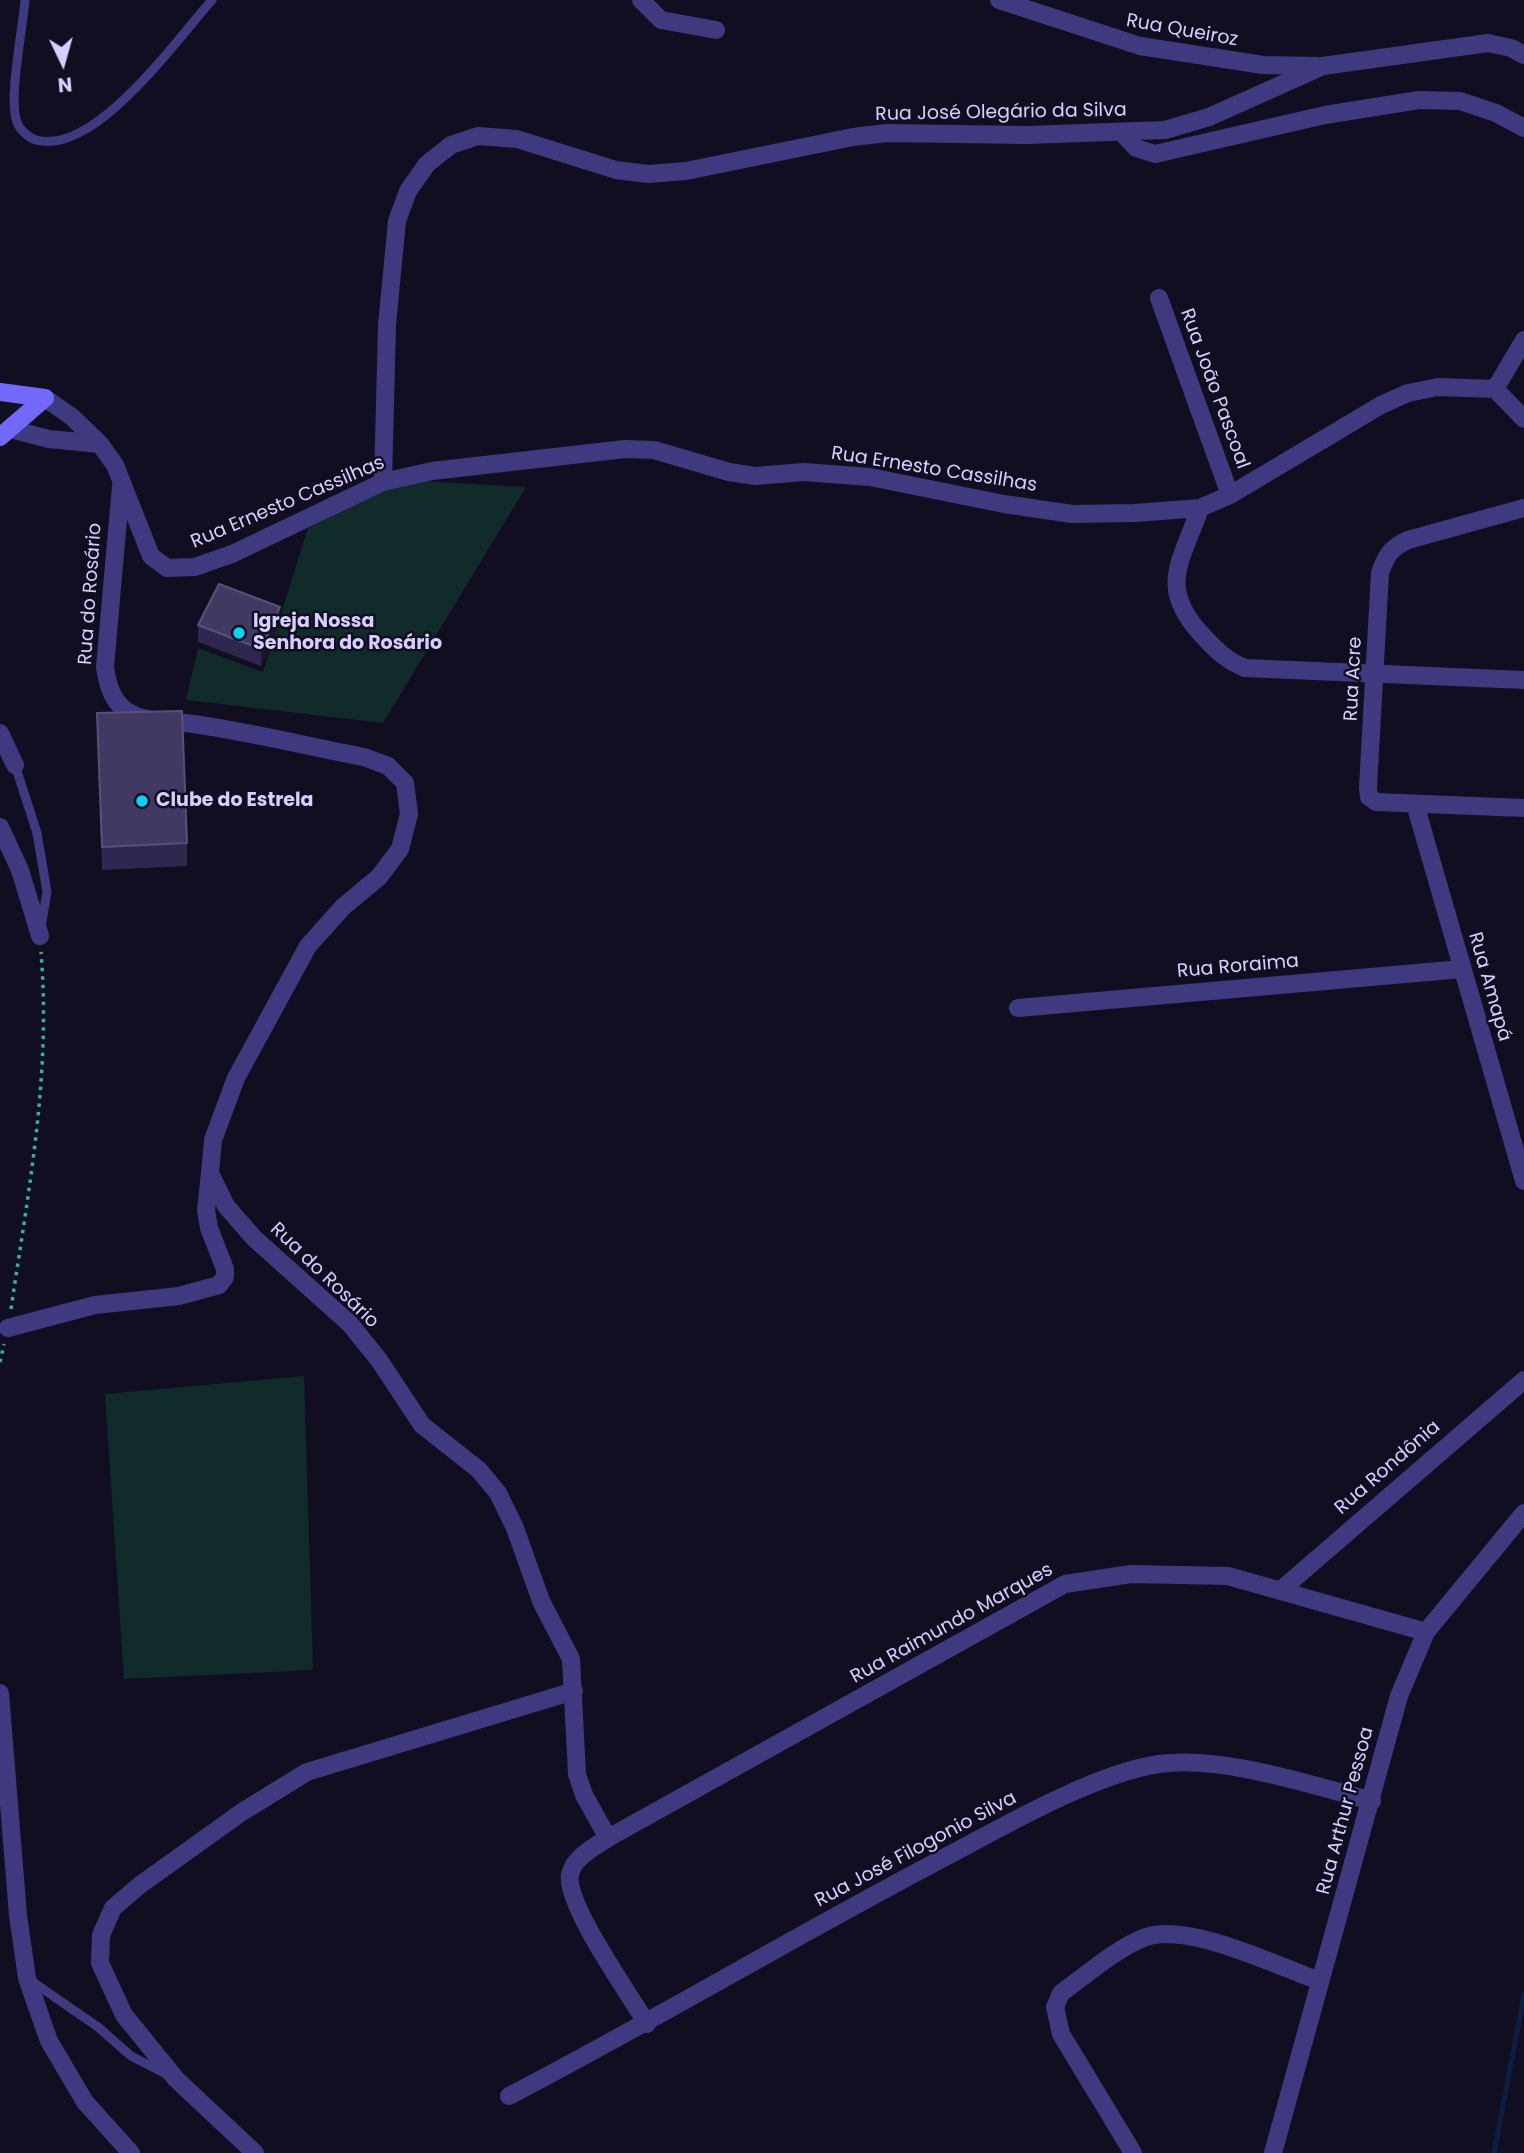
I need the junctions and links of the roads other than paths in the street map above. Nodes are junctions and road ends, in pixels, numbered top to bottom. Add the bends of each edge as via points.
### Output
1 (26, 0) edge
2 (212, 0) edge
3 (640, 0) edge
4 (999, 0) edge
5 (716, 30) dead end
6 (1524, 55) edge
7 (1323, 66) junction
8 (1524, 128) edge
9 (1124, 134) junction
10 (1159, 298) dead end
11 (1524, 340) edge
12 (1495, 389) junction
13 (0, 392) edge
14 (45, 398) junction
15 (1524, 419) edge
16 (5, 433) edge
17 (100, 444) junction
18 (383, 482) junction
19 (121, 485) junction
20 (1230, 495) junction
21 (1200, 508) junction
22 (1524, 508) edge
23 (1376, 673) junction
24 (1524, 680) edge
25 (0, 733) edge
26 (15, 765) joint
27 (1415, 804) junction
28 (1524, 808) edge
29 (0, 827) edge
30 (40, 936) joint
31 (1461, 969) junction
32 (1018, 1008) dead end
33 (210, 1173) junction
34 (1524, 1181) edge
35 (8, 1328) road end
36 (1524, 1380) edge
37 (1524, 1514) edge
38 (1282, 1589) junction
39 (1426, 1632) junction
40 (574, 1691) junction
41 (0, 1693) edge
42 (1372, 1801) junction
43 (608, 1838) junction
44 (27, 1978) junction
45 (1320, 1982) junction
46 (647, 2024) junction
47 (176, 2079) junction
48 (509, 2096) dead end
49 (131, 2153) edge
50 (255, 2153) edge
51 (1133, 2153) edge
52 (1273, 2153) edge

1 - 2 lane via 15,95 17,123 30,138 48,143 78,135 118,106
3 - 5 street via 662,20
4 - 7 street, Rua Queiroz via 1140,46 1263,65
6 - 7 street, Rua José Olegário da Silva via 1488,43
7 - 9 street, Rua José Olegário da Silva via 1189,125
8 - 9 street via 1478,106 1440,99 1325,115 1155,153 1136,148
9 - 18 street, Rua José Olegário da Silva via 887,133 648,174 616,170 517,139 478,136 451,145 426,164 408,191 397,221 387,325
10 - 20 street, Rua João Pascoal
11 - 12 street
12 - 15 street
12 - 20 street, Rua Ernesto Cassilhas via 1438,387 1408,393
13 - 14 main road
14 - 16 main road
14 - 17 street, Rua Ernesto Cassilhas
16 - 17 street
17 - 19 street, Rua Ernesto Cassilhas via 115,465
18 - 19 street, Rua Ernesto Cassilhas via 232,554 195,566 167,568 150,556
18 - 21 street, Rua Ernesto Cassilhas via 489,463 625,449 654,450 755,476 839,473 1072,514
19 - 33 street, Rua do Rosário via 105,667 108,690 116,702 133,715 155,720 364,757 388,766 405,783 409,814 400,849 379,877 308,946 236,1078 213,1140
20 - 21 street, Rua Ernesto Cassilhas
21 - 23 street via 1175,578 1176,599 1186,618 1218,652 1245,668
22 - 23 street, Rua Acre via 1393,547 1380,573
23 - 24 street
23 - 27 street, Rua Acre via 1369,797 1376,802
25 - 26 street
26 - 30 lane via 37,833 47,892
27 - 28 street, Rua Acre
27 - 31 street, Rua Amapá
29 - 30 street via 20,870
31 - 32 street, Rua Roraima
31 - 34 street, Rua Amapá
33 - 35 street, Rua do Rosário via 206,1210 225,1269 219,1285 179,1296 95,1305
33 - 40 street, Rua do Rosário via 226,1206 254,1238 350,1324 422,1426 479,1470 498,1493 541,1601 571,1660
36 - 38 street, Rua Rondônia
37 - 39 street, Rua Arthur Pessoa
38 - 39 street, Rua Raimundo Marques
38 - 43 street, Rua Raimundo Marques via 1228,1576 1181,1573 1131,1574 1065,1584
39 - 42 street, Rua Arthur Pessoa via 1399,1696
40 - 43 street, Rua do Rosário via 577,1774
40 - 47 street via 307,1772 242,1812 113,1908 101,1935 100,1963 124,2015
41 - 44 street
42 - 45 street, Rua Arthur Pessoa
42 - 46 street, Rua José Filogonio Silva via 1207,1764 1161,1763 1124,1771 906,1877
43 - 46 street via 575,1863 571,1888 576,1906
44 - 47 lane via 131,2056
44 - 49 street via 49,2042 85,2102
45 - 51 street via 1194,1936 1170,1933 1145,1937 1061,1993 1055,2007 1060,2034
45 - 52 street, Rua Arthur Pessoa
46 - 48 street, Rua José Filogonio Silva
47 - 50 street

